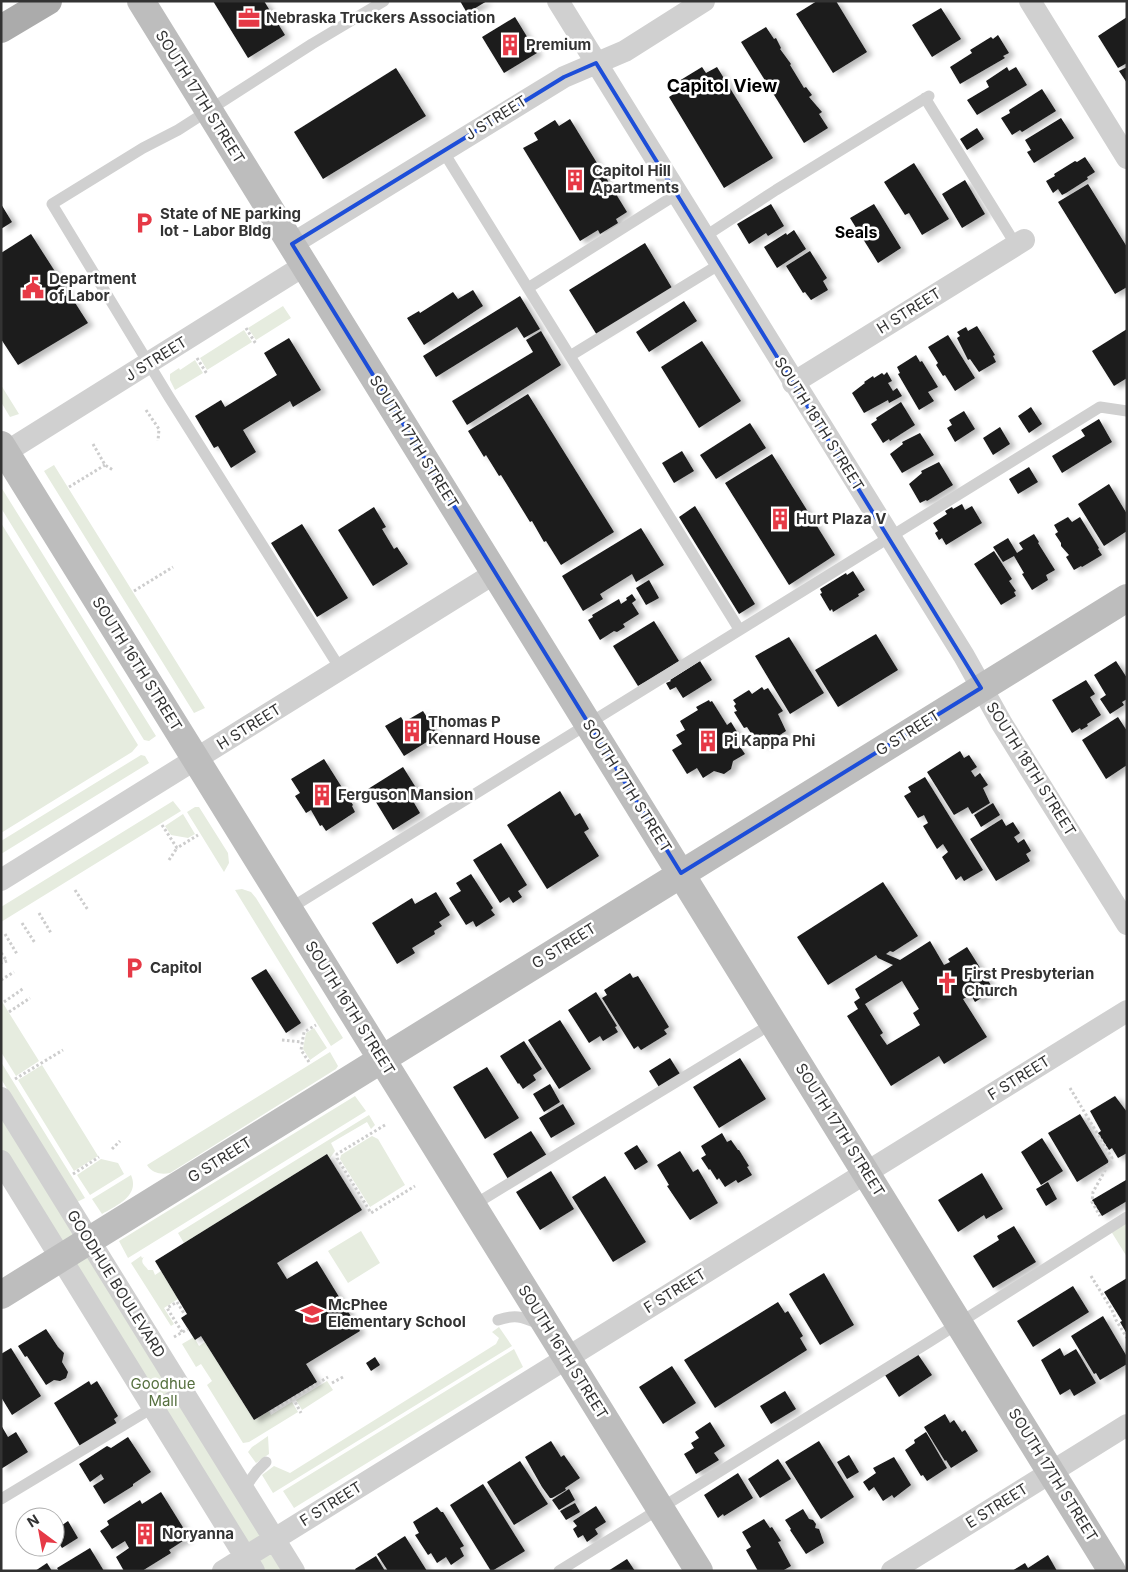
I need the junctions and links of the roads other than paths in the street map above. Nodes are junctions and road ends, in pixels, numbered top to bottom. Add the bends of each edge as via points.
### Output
1 (48, 1) edge
2 (141, 1) edge
3 (384, 1) edge
4 (558, 1) edge
5 (704, 1) edge
6 (1030, 1) edge
7 (1, 29) edge
8 (596, 63) junction
9 (209, 111) junction
10 (443, 151) junction
11 (1127, 158) edge
12 (677, 194) junction
13 (704, 237) junction
14 (1020, 242) joint
15 (299, 255) junction
16 (720, 264) junction
17 (528, 288) junction
18 (570, 356) junction
19 (149, 364) junction
20 (793, 383) junction
21 (1127, 410) edge
22 (4, 448) edge
23 (889, 537) junction
24 (495, 573) junction
25 (1127, 598) edge
26 (739, 630) junction
27 (341, 670) junction
28 (981, 688) junction
29 (589, 724) junction
30 (196, 760) junction
31 (681, 873) junction
32 (1, 880) edge
33 (289, 910) junction
34 (1127, 924) edge
35 (1127, 1011) edge
36 (773, 1023) junction
37 (382, 1060) junction
38 (1, 1098) edge
39 (1, 1161) edge
40 (866, 1173) junction
41 (472, 1206) junction
42 (1127, 1217) edge
43 (90, 1240) junction
44 (61, 1258) junction
45 (1, 1295) edge
46 (498, 1320) dead end
47 (958, 1323) junction
48 (548, 1328) junction
49 (566, 1358) junction
50 (182, 1390) junction
51 (153, 1408) junction
52 (1127, 1426) edge
53 (266, 1462) dead end
54 (1052, 1472) junction
55 (243, 1490) junction
56 (1, 1499) edge
57 (660, 1508) junction
58 (274, 1540) junction
59 (250, 1564) edge
60 (223, 1571) edge
61 (294, 1571) edge
62 (558, 1571) edge
63 (699, 1571) edge
64 (892, 1571) edge
65 (1112, 1571) edge

1 - 7 main road
2 - 9 main road, SOUTH 17TH STREET
3 - 9 lane
4 - 8 street, SOUTH 18TH STREET
5 - 8 street, J STREET via 625,51
6 - 11 street
8 - 10 street, J STREET via 564,77
8 - 12 street, SOUTH 18TH STREET
9 - 15 main road, SOUTH 17TH STREET
9 - 19 lane via 52,204
10 - 15 street, J STREET
10 - 17 lane
12 - 13 street, SOUTH 18TH STREET
12 - 17 lane
13 - 14 lane via 927,97
13 - 16 street, SOUTH 18TH STREET
14 - 20 street, H STREET
15 - 19 street, J STREET
15 - 24 main road, SOUTH 17TH STREET
16 - 18 lane
16 - 20 street, SOUTH 18TH STREET
17 - 18 lane
18 - 26 lane
19 - 22 street, J STREET
19 - 27 lane
20 - 23 street, SOUTH 18TH STREET
21 - 23 lane via 1100,406
22 - 30 main road, SOUTH 16TH STREET
23 - 26 lane
23 - 28 street, SOUTH 18TH STREET
24 - 27 street, H STREET
24 - 29 main road, SOUTH 17TH STREET
25 - 28 main road, G STREET
26 - 29 lane
27 - 30 street, H STREET
28 - 31 main road, G STREET
28 - 34 street, SOUTH 18TH STREET
29 - 31 main road, SOUTH 17TH STREET
29 - 33 lane
30 - 32 street, H STREET
30 - 33 main road, SOUTH 16TH STREET
31 - 36 main road, SOUTH 17TH STREET
31 - 37 main road, G STREET
33 - 37 main road, SOUTH 16TH STREET
35 - 40 street, F STREET
36 - 40 main road, SOUTH 17TH STREET
36 - 41 lane
37 - 41 main road, SOUTH 16TH STREET
37 - 43 main road, G STREET
38 - 43 street, GOODHUE BOULEVARD
39 - 44 street
40 - 47 main road, SOUTH 17TH STREET
40 - 49 street, F STREET
41 - 48 main road, SOUTH 16TH STREET
42 - 47 lane
43 - 44 main road, G STREET
43 - 50 street, GOODHUE BOULEVARD
44 - 45 main road, G STREET
44 - 51 street
46 - 48 lane via 520,1316
47 - 54 main road, SOUTH 17TH STREET
47 - 57 lane
48 - 49 main road, SOUTH 16TH STREET
49 - 57 main road, SOUTH 16TH STREET
49 - 58 street, F STREET
50 - 51 lane
50 - 55 street, GOODHUE BOULEVARD
51 - 56 lane
51 - 59 street
52 - 54 street, E STREET
53 - 55 lane
54 - 64 street, E STREET
54 - 65 main road, SOUTH 17TH STREET
55 - 58 street, GOODHUE BOULEVARD
57 - 62 lane
57 - 63 main road, SOUTH 16TH STREET
58 - 59 street, F STREET
58 - 61 street, GOODHUE BOULEVARD
59 - 60 street, F STREET

